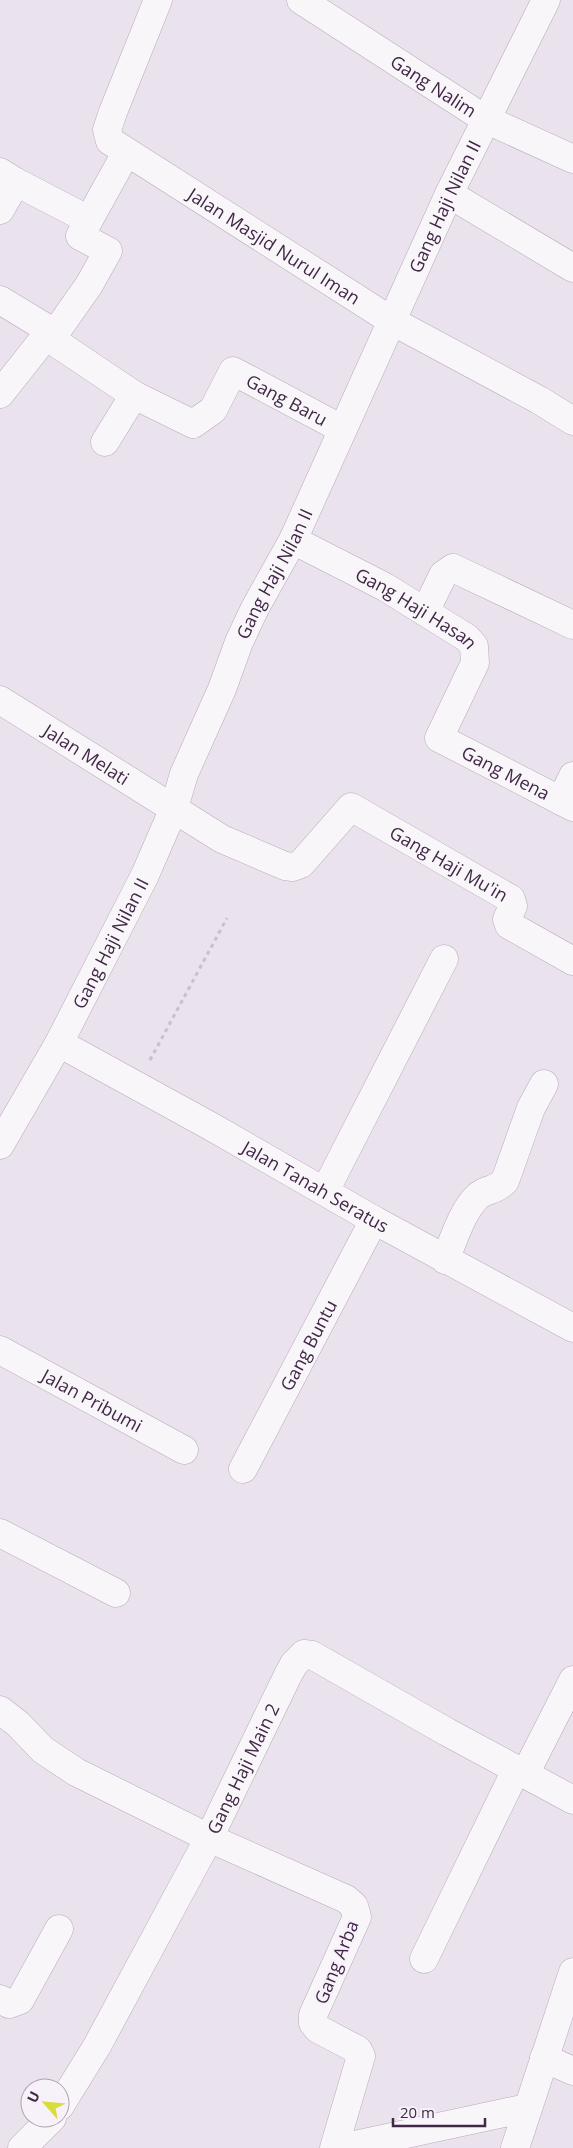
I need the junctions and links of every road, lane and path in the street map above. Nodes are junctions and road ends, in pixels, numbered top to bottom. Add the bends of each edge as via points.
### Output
1 (158, 0) edge
2 (301, 0) edge
3 (546, 0) edge
4 (485, 119) junction
5 (126, 153) junction
6 (573, 159) edge
7 (8, 177) edge
8 (449, 194) junction
9 (0, 210) edge
10 (89, 220) junction
11 (573, 268) edge
12 (0, 300) edge
13 (392, 321) junction
14 (49, 334) junction
15 (0, 394) edge
16 (134, 395) junction
17 (573, 421) edge
18 (342, 429) junction
19 (105, 442) dead end
20 (294, 540) junction
21 (425, 612) junction
22 (573, 624) edge
23 (0, 700) edge
24 (439, 738) joint
25 (573, 776) edge
26 (567, 804) edge
27 (174, 808) junction
28 (226, 918) dead end
29 (444, 959) dead end
30 (573, 961) edge
31 (58, 1043) junction
32 (544, 1084) dead end
33 (136, 1087) junction
34 (0, 1145) edge
35 (325, 1191) junction
36 (374, 1220) junction
37 (445, 1260) junction
38 (573, 1328) edge
39 (0, 1350) edge
40 (184, 1450) dead end
41 (243, 1470) dead end
42 (0, 1533) edge
43 (116, 1594) dead end
44 (573, 1680) edge
45 (0, 1710) edge
46 (521, 1772) junction
47 (573, 1800) edge
48 (209, 1838) junction
49 (59, 1929) dead end
50 (424, 1960) dead end
51 (573, 1972) edge
52 (0, 1999) edge
53 (544, 2058) junction
54 (573, 2072) edge
55 (70, 2090) edge
56 (527, 2108) junction
57 (42, 2128) edge
58 (22, 2148) edge
59 (334, 2148) edge
60 (341, 2148) edge
61 (515, 2148) edge

1 - 5 street, Jalan Masjid Nurul Iman via 107,130 110,141
2 - 4 street, Gang Nalim
3 - 4 street, Gang Haji Nilan II
4 - 6 street, Gang Nalim
4 - 8 street, Gang Haji Nilan II
5 - 10 street
5 - 13 street, Jalan Masjid Nurul Iman
7 - 9 street
7 - 10 street
8 - 11 street
8 - 13 street, Gang Haji Nilan II
10 - 14 street via 80,236 108,251 89,285
12 - 14 street
13 - 17 street, Jalan Masjid Nurul Iman
13 - 18 street, Gang Haji Nilan II
14 - 15 street
14 - 16 street
16 - 18 street, Gang Baru via 193,424 213,410 233,371
16 - 19 street
18 - 20 street, Gang Haji Nilan II
20 - 21 street, Gang Haji Hasan via 385,587
20 - 27 street, Gang Haji Nilan II via 238,642 222,689 184,774
21 - 22 street via 443,575 453,568
21 - 24 street, Gang Haji Hasan via 466,638 474,646 475,654 470,673
23 - 27 street, Jalan Melati
24 - 26 street, Gang Mena
25 - 26 street
27 - 30 street, Gang Haji Mu'in via 222,839 293,867 308,857 351,807 511,899 513,906 507,919 509,925
27 - 31 street, Gang Haji Nilan II via 145,875
28 - 33 path
29 - 35 street
31 - 33 street, Jalan Tanah Seratus
31 - 34 street, Gang Haji Nilan II
32 - 37 street via 531,1108 505,1181 497,1190 484,1191 471,1204
33 - 35 street, Jalan Tanah Seratus
35 - 36 street, Jalan Tanah Seratus
36 - 37 street, Jalan Tanah Seratus
36 - 41 street, Gang Buntu
37 - 38 street, Jalan Tanah Seratus
39 - 40 street, Jalan Pribumi
42 - 43 street
44 - 46 street
45 - 48 street via 42,1750 76,1772
46 - 47 street
46 - 48 street, Gang Haji Main 2 via 312,1655 304,1654 288,1675
46 - 50 street
48 - 55 street, Gang Haji Main 2
48 - 59 street, Gang Arba via 346,1899 354,1906 357,1917 313,2023 318,2029 358,2050 361,2056
49 - 52 street via 20,2000 9,2004
51 - 53 street
53 - 54 street
53 - 56 street
56 - 60 street
56 - 61 street
57 - 58 street

